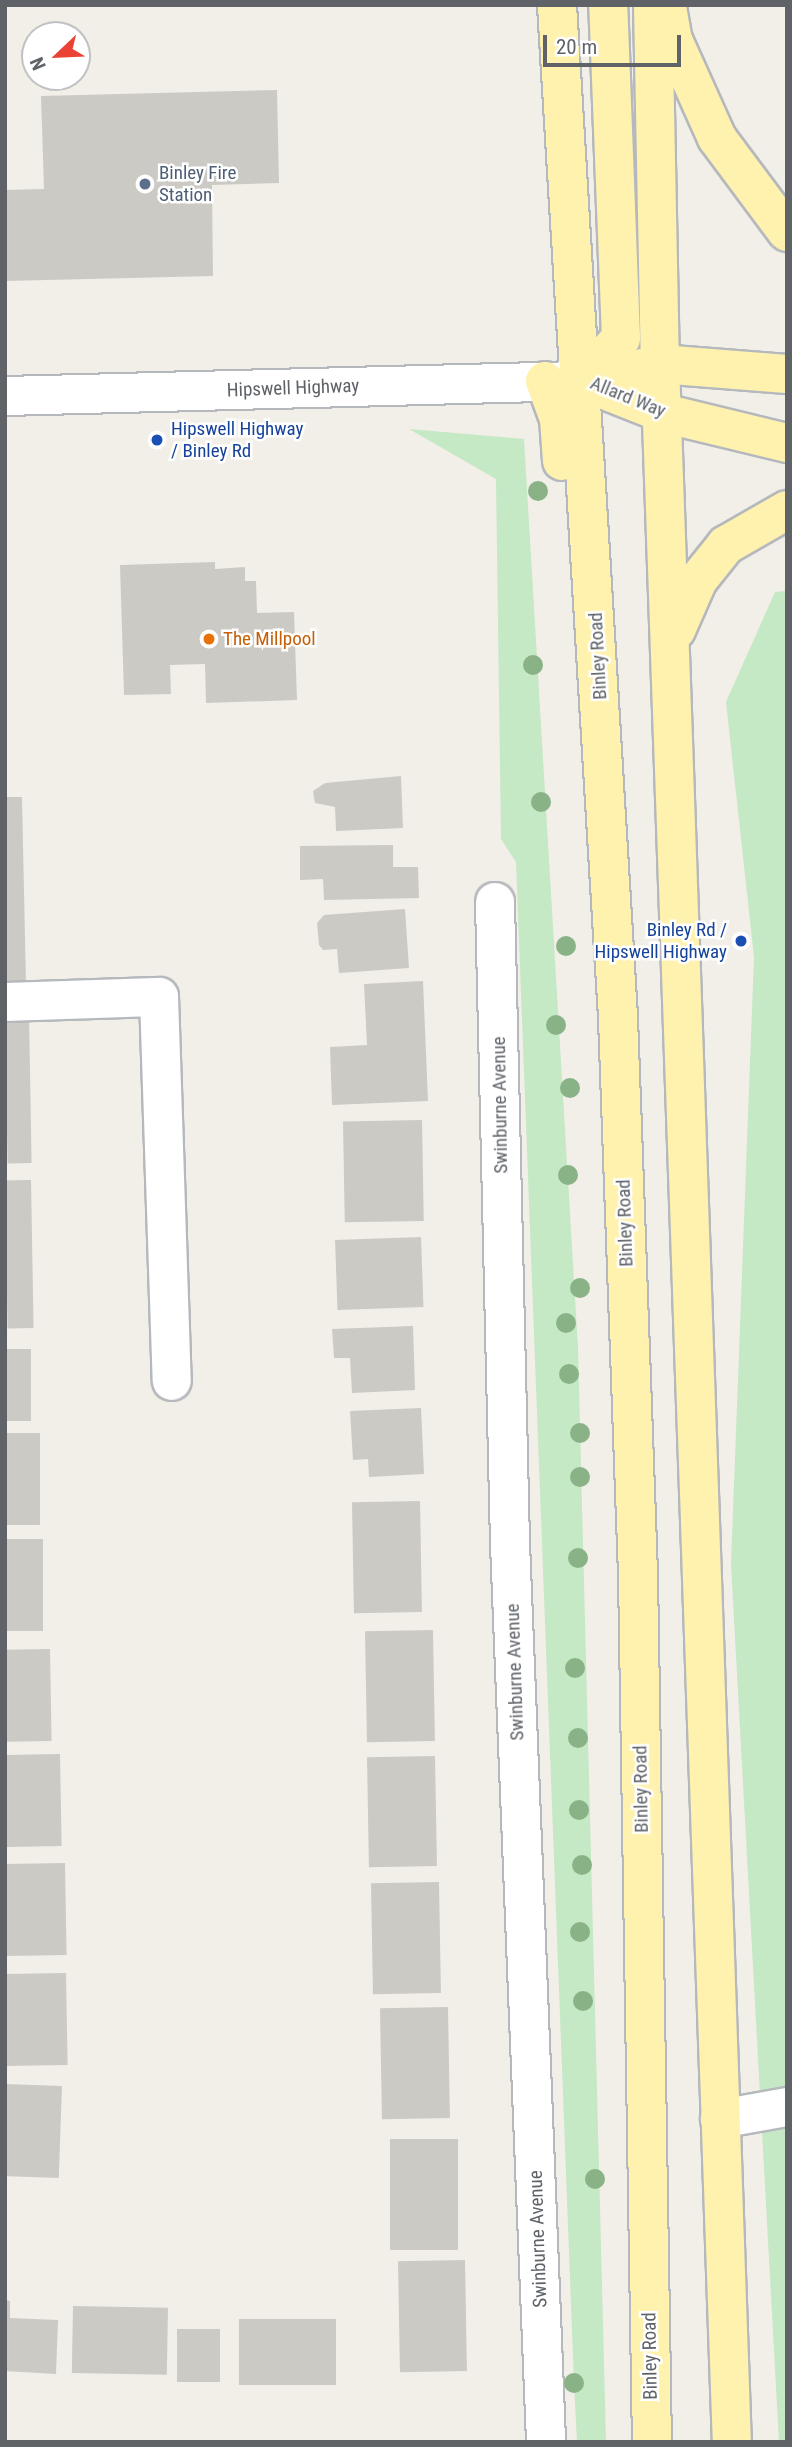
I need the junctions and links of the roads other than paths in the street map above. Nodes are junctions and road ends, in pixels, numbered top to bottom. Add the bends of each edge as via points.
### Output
1 (557, 5) edge
2 (608, 5) edge
3 (653, 5) edge
4 (667, 5) edge
5 (787, 232) edge
6 (660, 364) junction
7 (787, 374) edge
8 (563, 381) junction
9 (5, 396) edge
10 (663, 413) junction
11 (787, 443) edge
12 (787, 510) edge
13 (671, 643) junction
14 (495, 902) dead end
15 (5, 1002) edge
16 (172, 1381) dead end
17 (787, 2106) edge
18 (720, 2119) junction
19 (546, 2442) edge
20 (652, 2442) edge
21 (732, 2442) edge

1 - 8 main road, Binley Road
2 - 8 main road via 621,338
3 - 6 main road
4 - 5 main road via 673,40 717,138
6 - 7 main road, Allard Way
6 - 8 main road, Allard Way
6 - 10 main road
8 - 9 street, Hipswell Highway
8 - 10 main road, Allard Way
8 - 20 main road, Binley Road via 611,894 638,1574
10 - 11 main road, Allard Way
10 - 13 main road
12 - 13 main road via 726,545 698,580
13 - 18 main road
14 - 19 street, Swinburne Avenue via 510,1544
15 - 16 street via 159,997
17 - 18 street
18 - 21 main road

